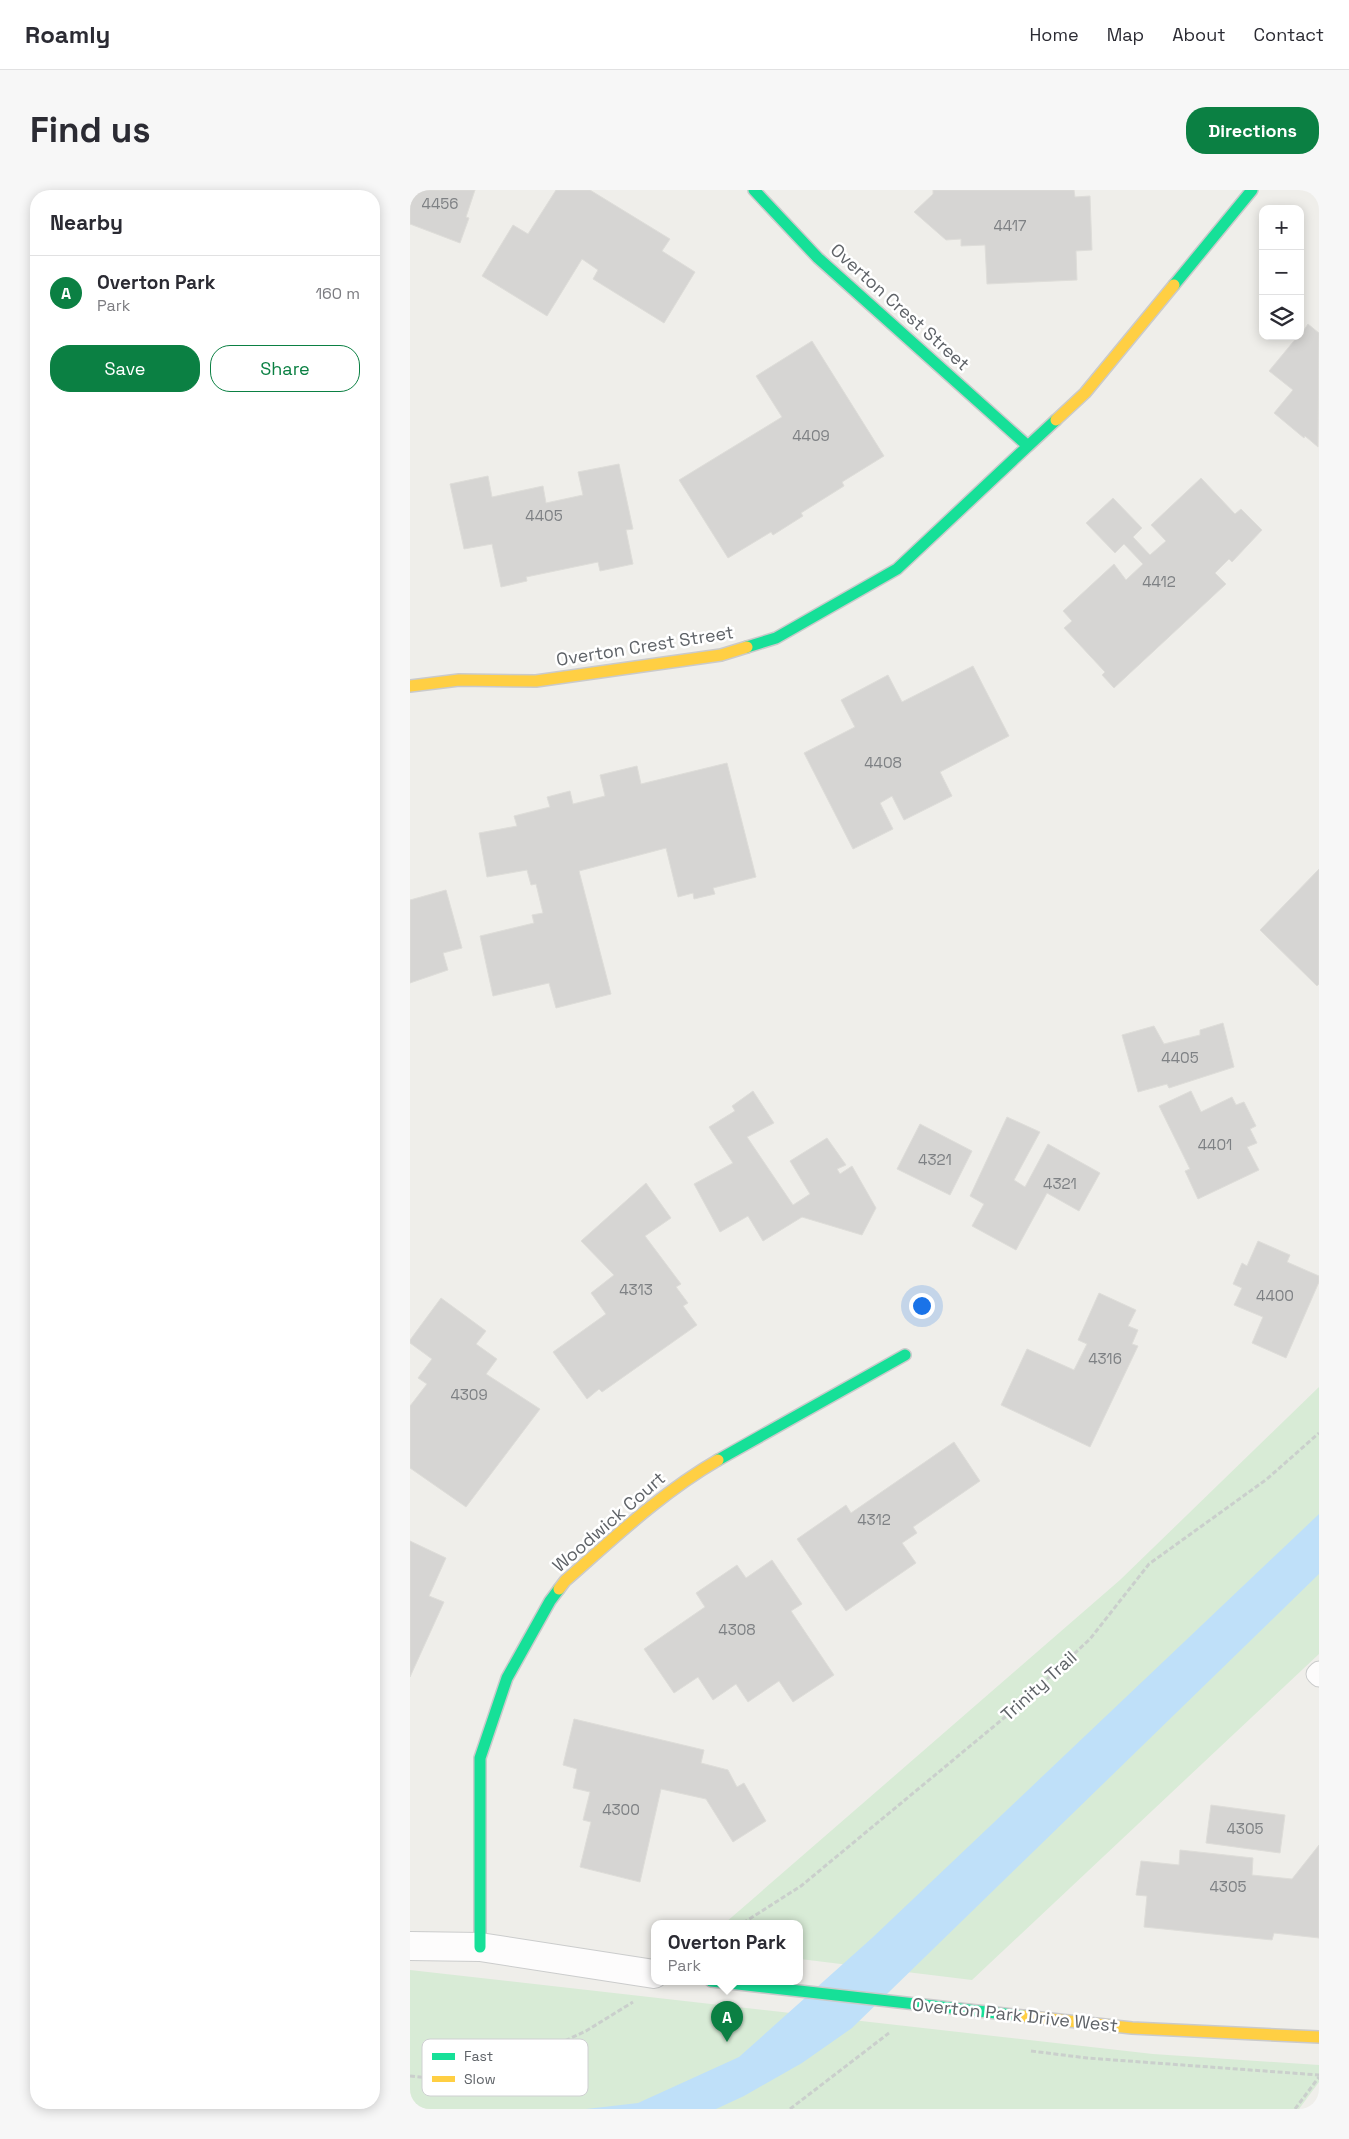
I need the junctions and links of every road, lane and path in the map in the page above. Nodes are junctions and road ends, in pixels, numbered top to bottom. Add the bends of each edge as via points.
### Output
1 (754, 190) edge
2 (1252, 190) edge
3 (1028, 446) junction
4 (410, 686) edge
5 (904, 1356) dead end
6 (1319, 1434) edge
7 (1319, 1671) edge
8 (1319, 1677) edge
9 (748, 1920) edge
10 (410, 1946) edge
11 (480, 1947) junction
12 (651, 1974) edge
13 (745, 1985) edge
14 (639, 1999) dead end
15 (893, 2031) dead end
16 (1319, 2037) edge
17 (569, 2039) edge
18 (1319, 2077) edge
19 (790, 2109) edge
20 (1295, 2109) edge

1 - 3 street, Overton Crest Street via 818,258
2 - 3 street, Overton Crest Street via 1085,393
3 - 4 street, Overton Crest Street via 897,568 776,638 721,656 536,681 459,680
5 - 11 street, Woodwick Court via 690,1476 643,1512 565,1581 550,1601 507,1678 480,1758
6 - 9 path, Trinity Trail via 1267,1478 1148,1564 1090,1639 1016,1708 801,1886
7 - 8 lane via 1316,1674
10 - 11 street
11 - 12 street
13 - 16 street, Overton Park Drive West via 1132,2028
14 - 17 path
15 - 19 path
18 - 20 path

